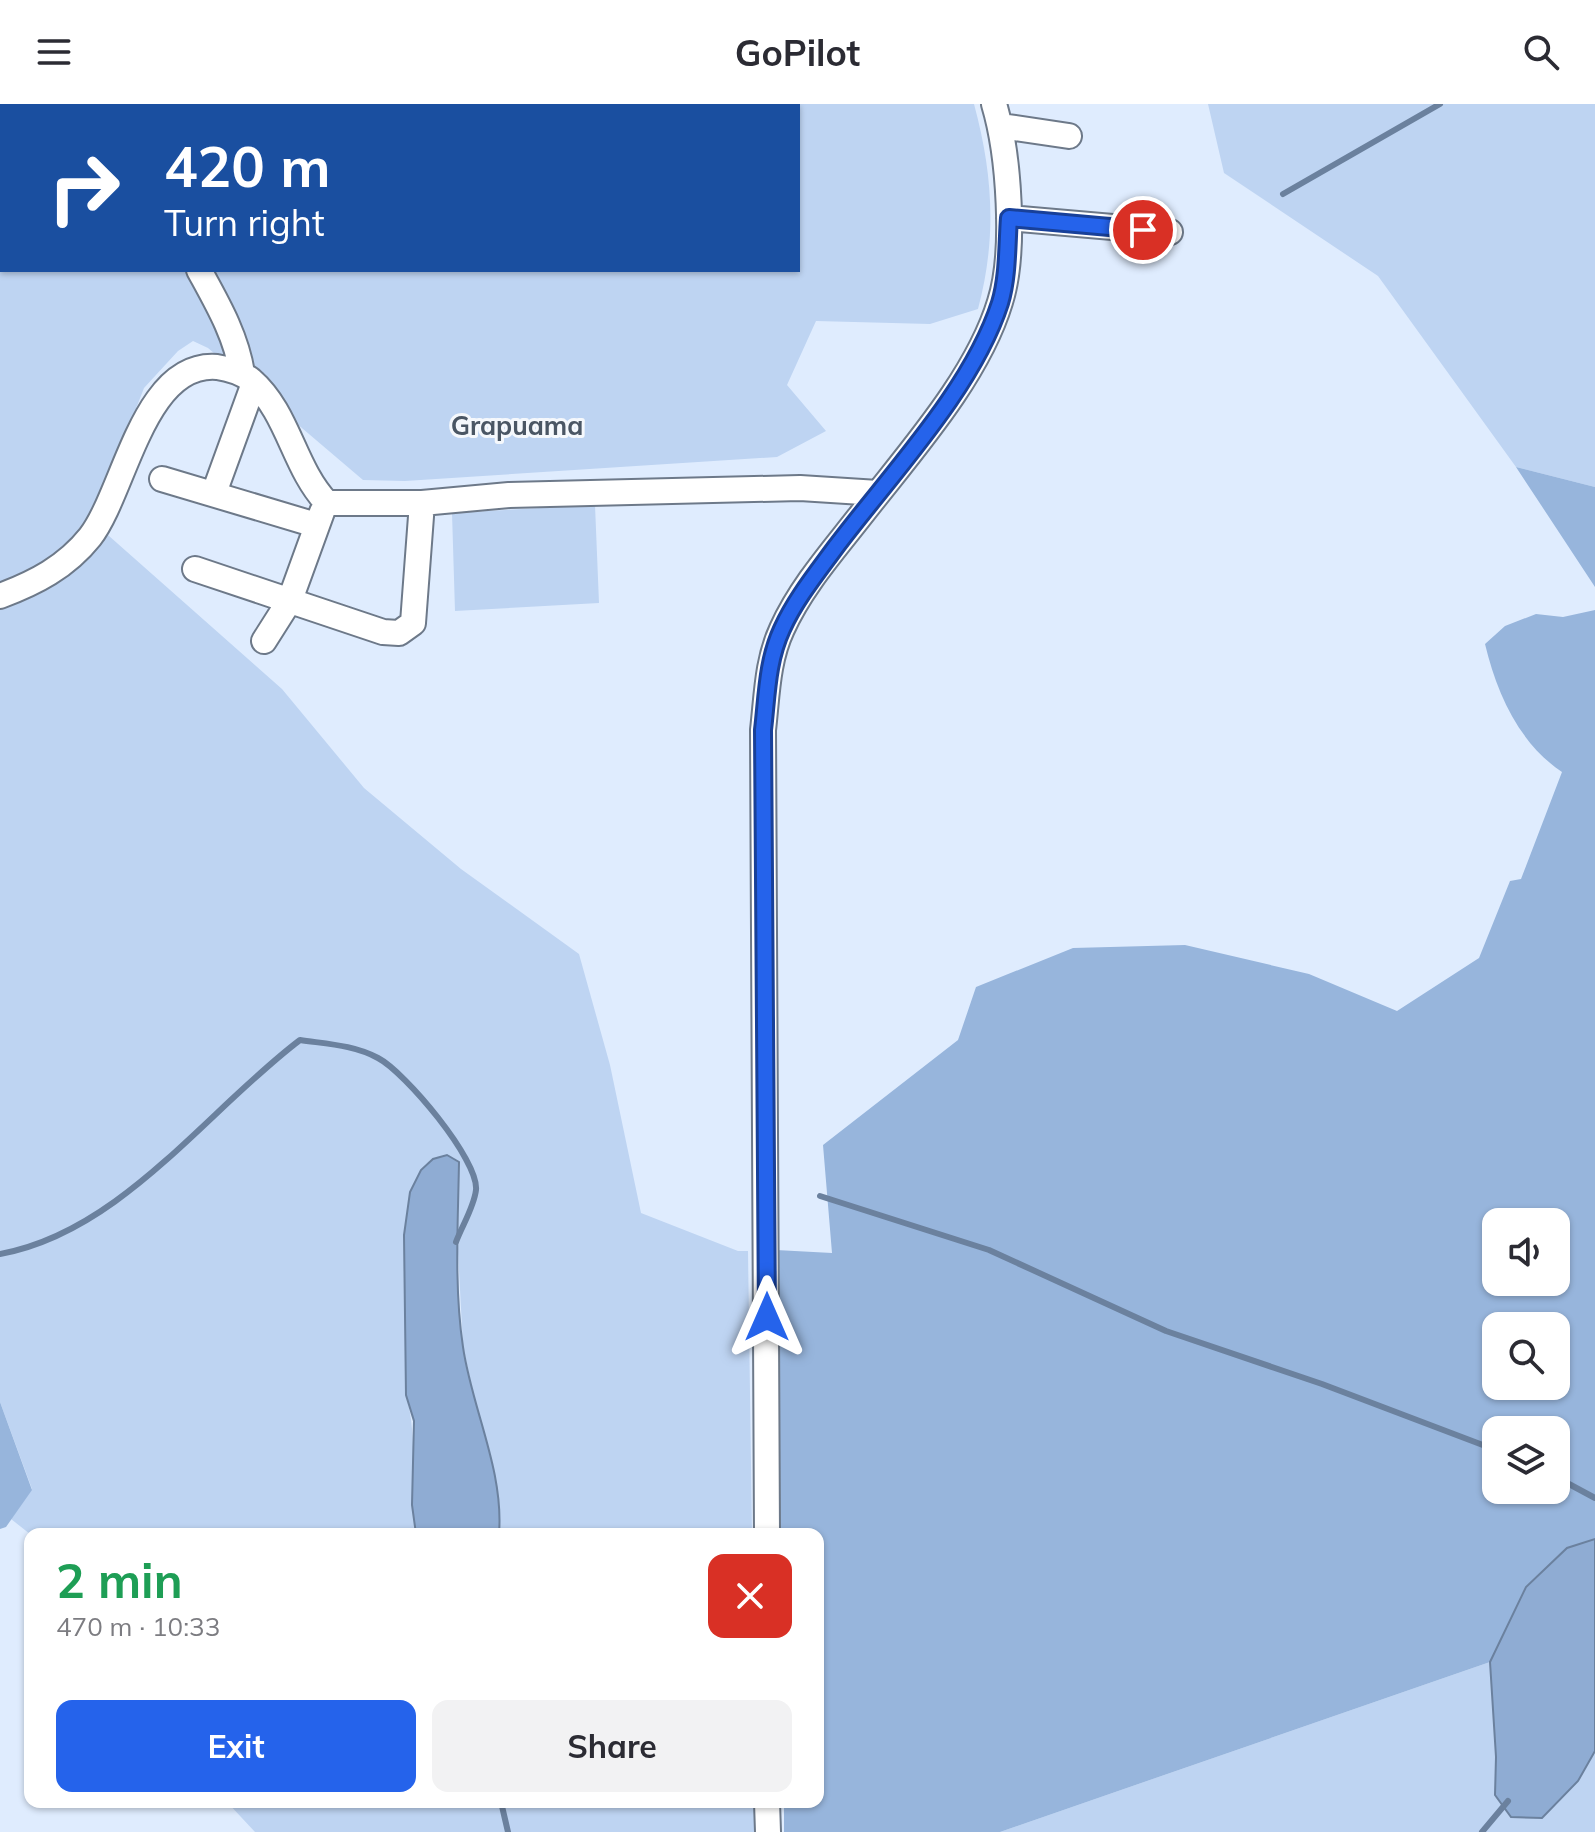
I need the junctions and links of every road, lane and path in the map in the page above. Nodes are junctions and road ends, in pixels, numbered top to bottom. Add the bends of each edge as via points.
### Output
1 (997, 115) edge
2 (1069, 136) dead end
3 (1009, 218) junction
4 (1170, 232) dead end
5 (200, 272) edge
6 (248, 378) junction
7 (162, 479) dead end
8 (214, 493) junction
9 (878, 493) junction
10 (327, 503) junction
11 (422, 503) junction
12 (316, 525) junction
13 (195, 569) dead end
14 (0, 596) edge
15 (290, 600) junction
16 (264, 641) dead end
17 (767, 1528) edge
18 (767, 1808) edge
19 (768, 1832) edge

1 - 2 street
1 - 3 street via 1006,155
3 - 4 street
3 - 9 street via 1001,301 981,345 957,387
5 - 6 street
6 - 8 street
6 - 10 street via 277,411 308,477
6 - 14 street via 212,367 178,379 148,416 109,508 89,538 36,582
7 - 8 street
8 - 12 street
9 - 11 street via 785,489 509,495
9 - 17 street via 781,630 770,667 763,730
10 - 11 street
10 - 12 street
11 - 15 street via 413,623 408,629 383,632
12 - 15 street
13 - 15 street
15 - 16 street
18 - 19 street

